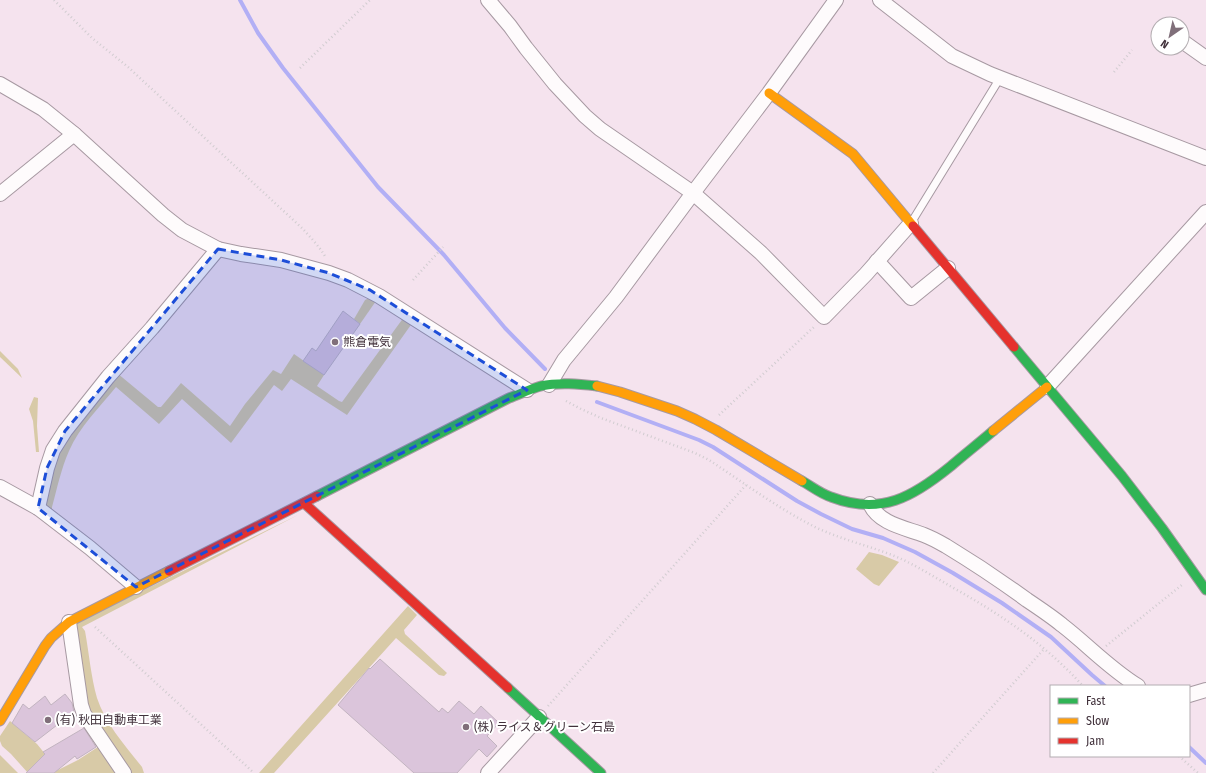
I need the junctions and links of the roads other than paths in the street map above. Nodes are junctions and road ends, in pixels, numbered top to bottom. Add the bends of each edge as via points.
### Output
1 (488, 0) edge
2 (836, 0) edge
3 (880, 0) edge
4 (1190, 47) edge
5 (1206, 58) edge
6 (1000, 78) junction
7 (0, 84) edge
8 (769, 93) junction
9 (74, 134) junction
10 (1206, 158) edge
11 (693, 192) junction
12 (0, 194) edge
13 (1206, 212) edge
14 (911, 223) junction
15 (218, 248) junction
16 (878, 261) junction
17 (948, 268) junction
18 (549, 385) junction
19 (1048, 387) junction
20 (527, 390) junction
21 (0, 487) edge
22 (304, 503) junction
23 (870, 504) junction
24 (38, 508) junction
25 (136, 587) junction
26 (1206, 590) edge
27 (69, 622) junction
28 (1137, 685) edge
29 (1206, 690) edge
30 (1190, 695) edge
31 (539, 717) junction
32 (0, 721) edge
33 (124, 773) edge
34 (488, 773) edge
35 (601, 773) edge

1 - 11 street via 555,84 585,116
2 - 8 street
3 - 6 street via 952,56
4 - 5 street
6 - 10 street
6 - 14 lane
7 - 9 street via 43,109
8 - 11 street
8 - 14 street via 853,154
9 - 12 street
9 - 15 street via 163,215 182,230
11 - 16 street via 761,253 824,317
11 - 18 street via 616,297 564,360
13 - 19 street
14 - 16 street
14 - 17 street
15 - 20 street via 282,260 330,273 370,290
15 - 24 street via 152,328 108,376 65,431 53,450
16 - 17 street via 911,298
17 - 19 street
18 - 20 street
18 - 23 street via 582,384 602,387 677,411 708,425 830,497 857,504
19 - 23 street via 922,488 886,504
19 - 26 street via 1122,476
20 - 22 street
21 - 24 street
22 - 25 street
22 - 31 street
23 - 28 street via 879,516 944,544 991,575 1062,625 1096,655
24 - 25 street
25 - 27 street
27 - 32 street via 45,646
27 - 33 street via 84,714
29 - 30 street
31 - 34 street
31 - 35 street

